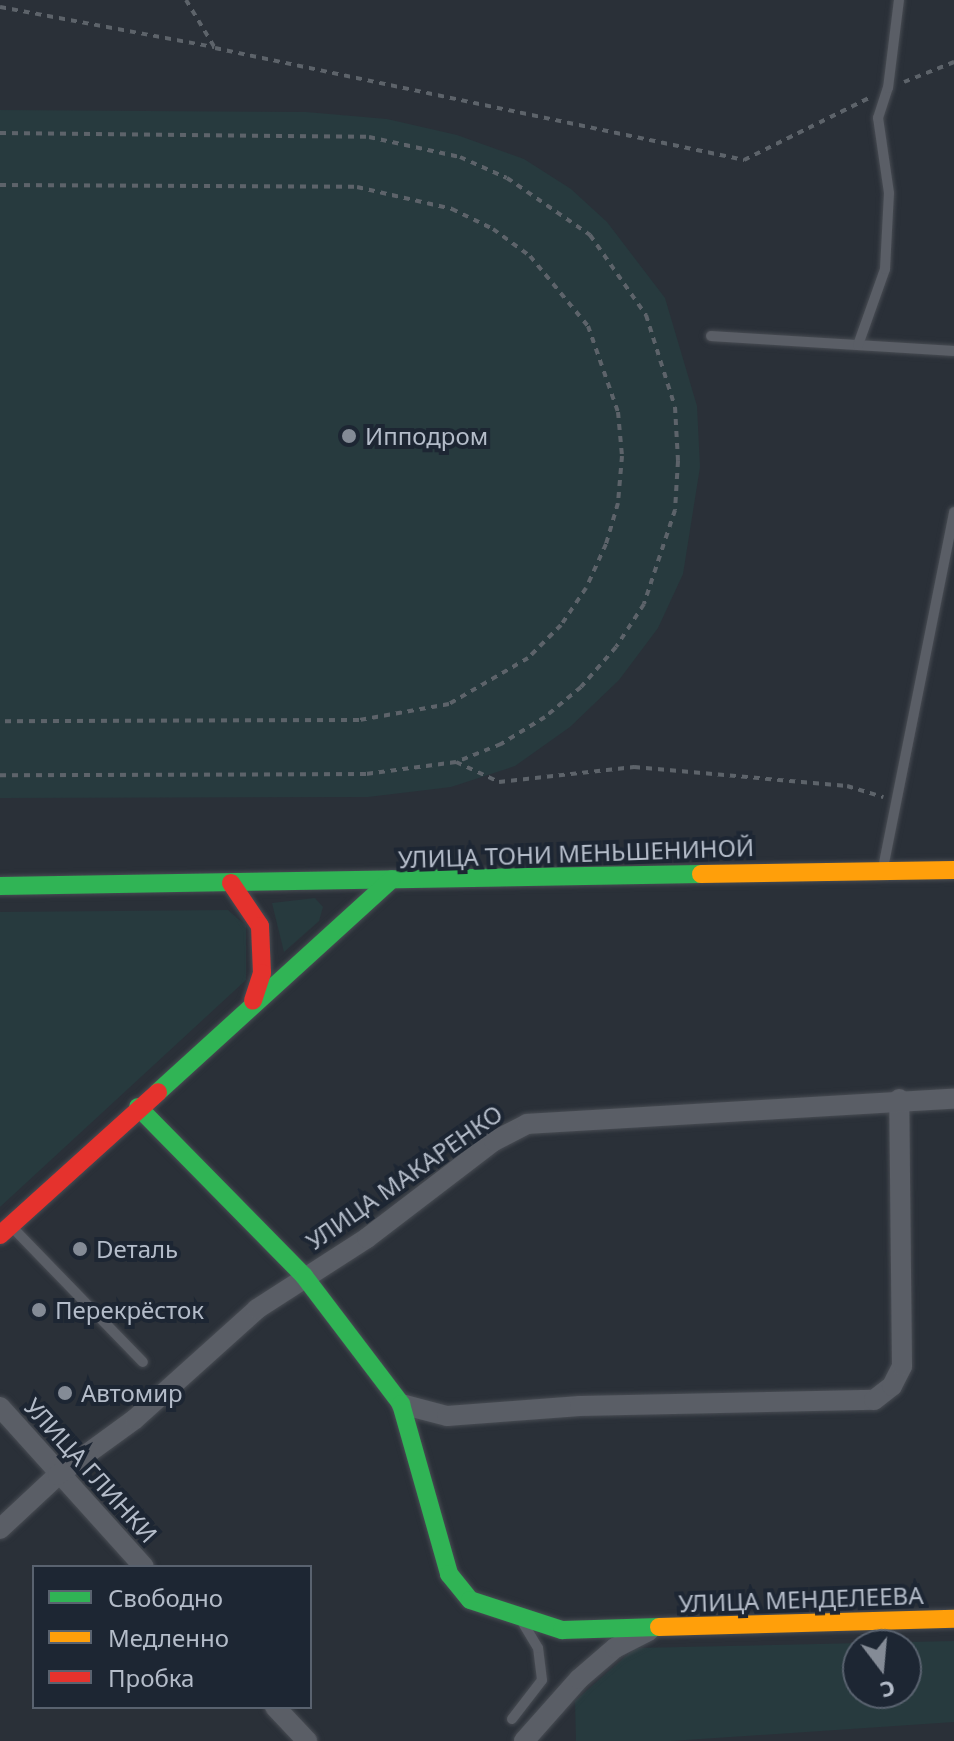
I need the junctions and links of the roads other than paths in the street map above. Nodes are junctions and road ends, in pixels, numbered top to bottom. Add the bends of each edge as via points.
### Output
1 (899, 0) edge
2 (711, 336) dead end
3 (858, 345) junction
4 (954, 351) edge
5 (954, 512) edge
6 (954, 563) edge
7 (942, 572) junction
8 (883, 870) junction
9 (954, 870) edge
10 (392, 879) junction
11 (231, 883) junction
12 (0, 886) edge
13 (253, 1001) junction
14 (899, 1099) junction
15 (954, 1099) edge
16 (138, 1107) junction
17 (5, 1230) edge
18 (304, 1276) junction
19 (143, 1362) dead end
20 (401, 1404) junction
21 (0, 1407) edge
22 (58, 1475) junction
23 (0, 1529) edge
24 (142, 1565) edge
25 (954, 1619) edge
26 (521, 1620) junction
27 (649, 1631) junction
28 (277, 1709) edge
29 (512, 1719) dead end
30 (307, 1741) edge
31 (524, 1741) edge

1 - 3 lane via 888,88 878,118 889,193 885,269
2 - 3 lane
3 - 4 lane
5 - 7 lane
6 - 7 lane
7 - 8 lane
8 - 9 street, УЛИЦА ТОНИ МЕНЬШЕНИНОЙ
8 - 10 street, УЛИЦА ТОНИ МЕНЬШЕНИНОЙ
10 - 11 street
10 - 13 street, УЛИЦА ТОНИ МЕНЬШЕНИНОЙ
11 - 12 street
11 - 13 street via 260,926 262,973
13 - 16 street, УЛИЦА ТОНИ МЕНЬШЕНИНОЙ
14 - 15 street, УЛИЦА МАКАРЕНКО
14 - 18 street, УЛИЦА МАКАРЕНКО via 527,1124 494,1141 367,1238
14 - 20 street via 902,1366 892,1386 874,1400 580,1406 447,1416
16 - 17 street, УЛИЦА ТОНИ МЕНЬШЕНИНОЙ
16 - 18 street
17 - 19 lane
18 - 20 street
18 - 22 street, УЛИЦА МАКАРЕНКО via 257,1309 135,1419
20 - 26 street, УЛИЦА МЕНДЕЛЕЕВА via 449,1574 470,1600
21 - 22 street, УЛИЦА ГЛИНКИ
22 - 23 street, УЛИЦА МАКАРЕНКО
22 - 24 street, УЛИЦА ГЛИНКИ
25 - 27 street, УЛИЦА МЕНДЕЛЕЕВА via 818,1620
26 - 27 street, УЛИЦА МЕНДЕЛЕЕВА via 562,1630
26 - 29 lane via 538,1648 542,1680
27 - 31 street, УЛИЦА МЕНДЕЛЕЕВА via 615,1648 579,1679
28 - 30 street

